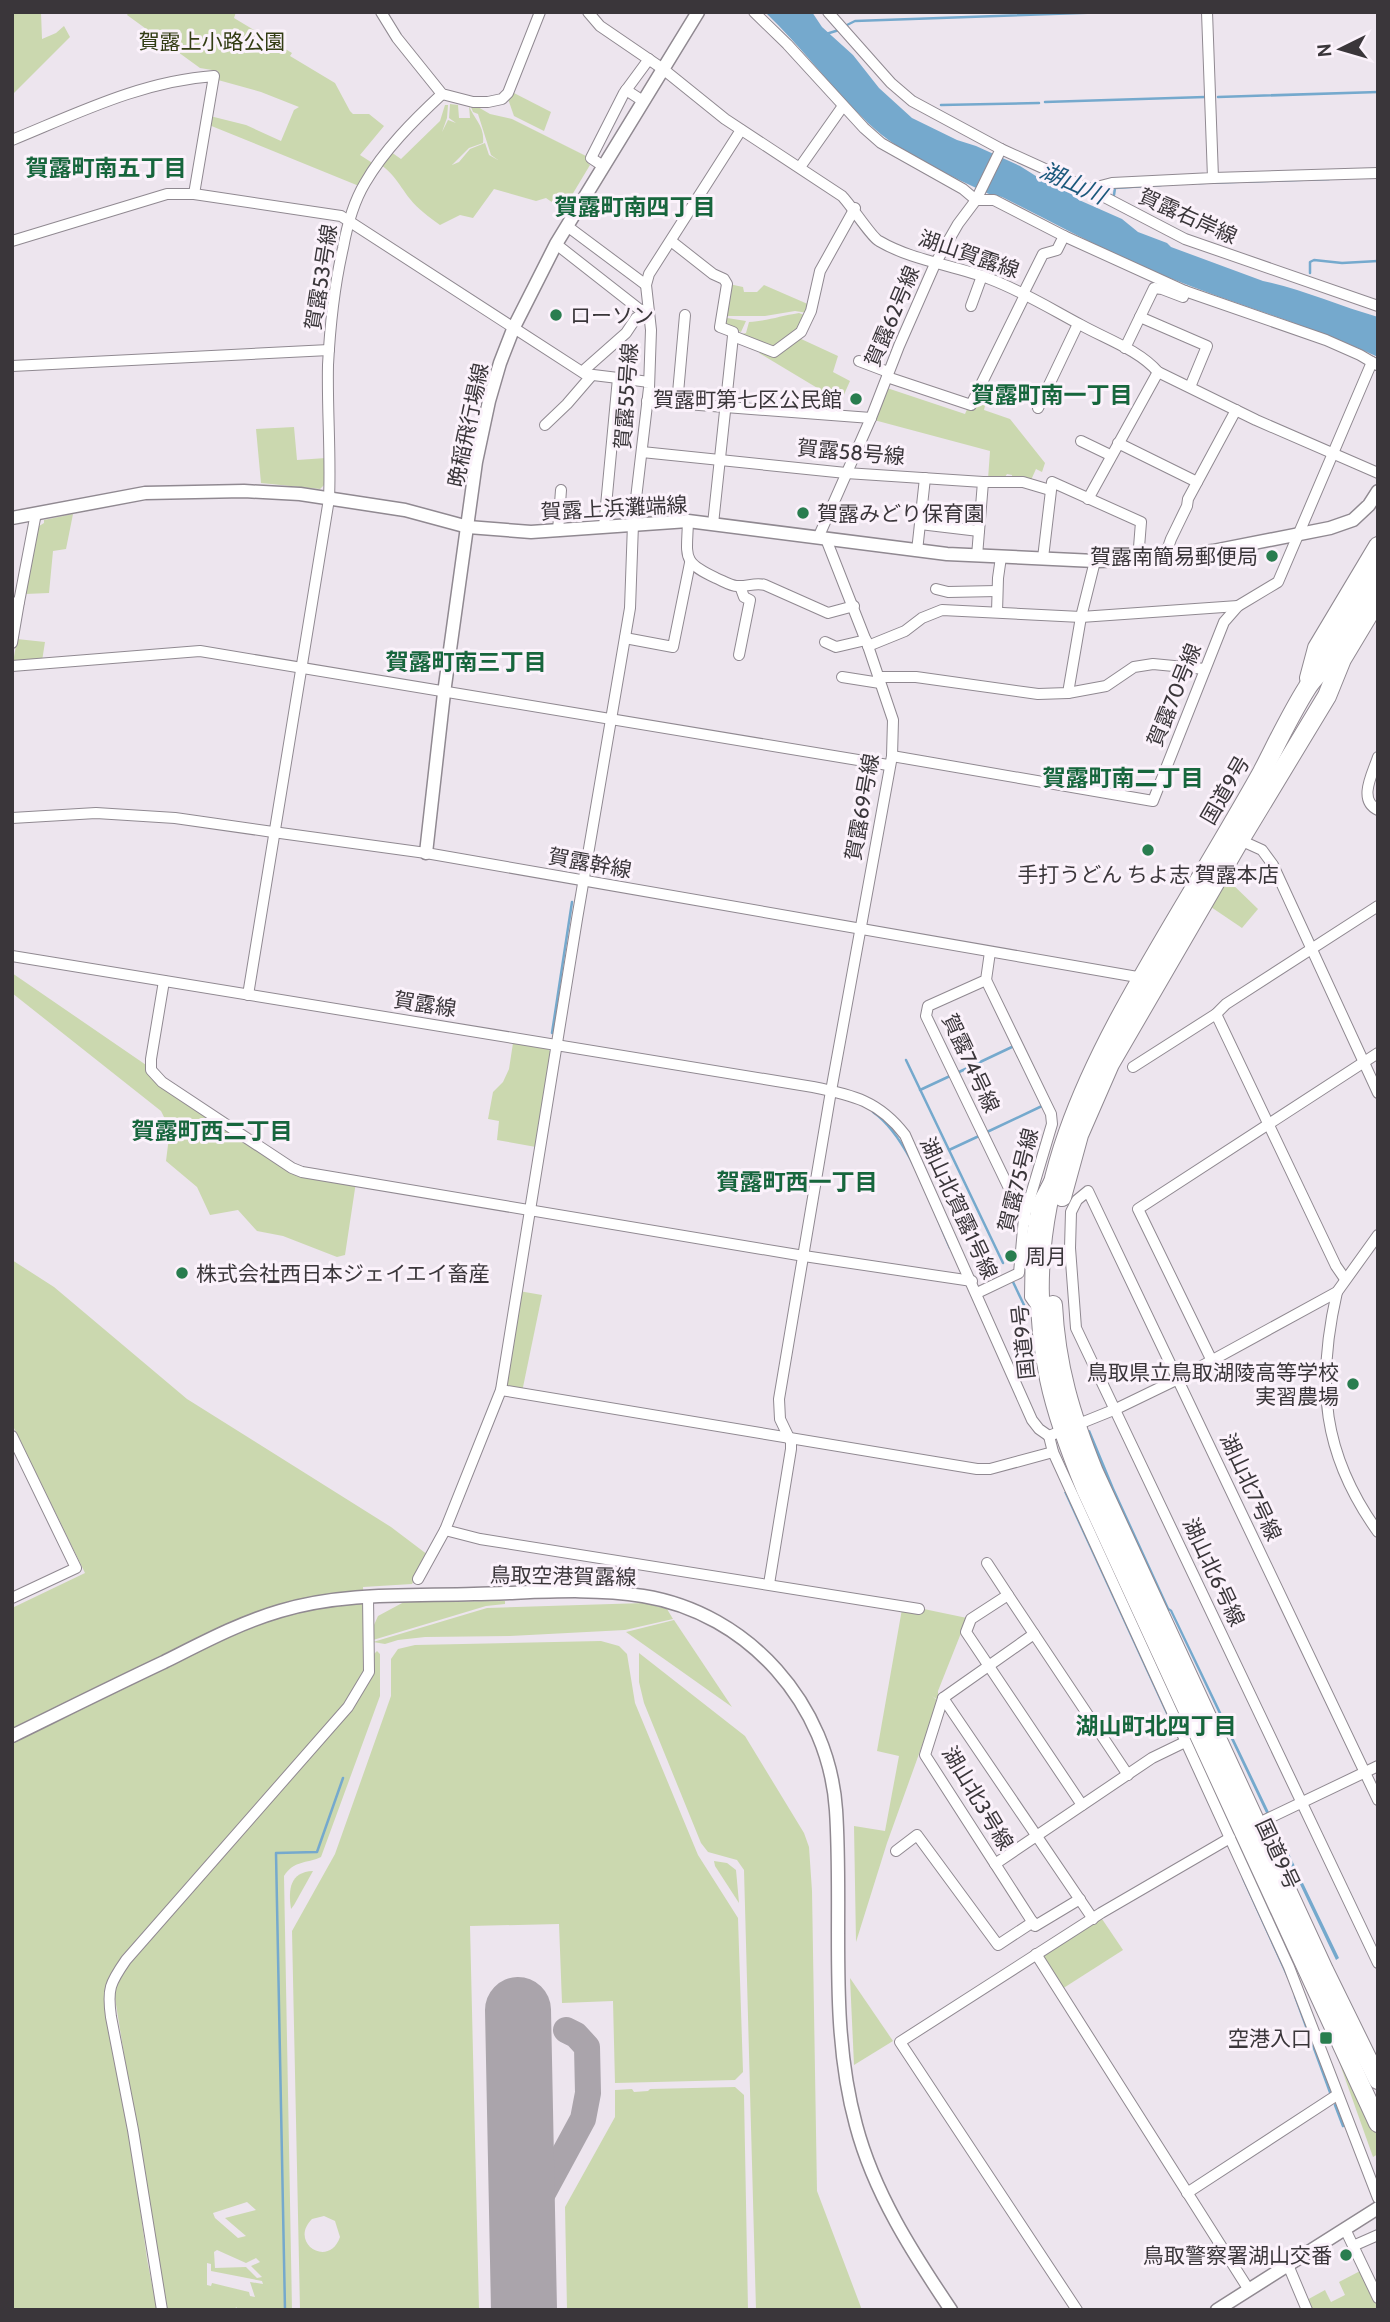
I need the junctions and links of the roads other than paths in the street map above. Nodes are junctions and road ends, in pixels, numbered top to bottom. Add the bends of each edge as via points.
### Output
1 (381, 12) edge
2 (540, 12) edge
3 (588, 12) edge
4 (698, 12) edge
5 (754, 12) edge
6 (828, 12) edge
7 (1207, 12) edge
8 (649, 59) junction
9 (663, 69) junction
10 (626, 90) junction
11 (442, 94) junction
12 (643, 101) junction
13 (842, 106) junction
14 (741, 130) junction
15 (12, 140) edge
16 (1000, 151) junction
17 (603, 166) junction
18 (800, 167) junction
19 (1378, 173) edge
20 (1213, 178) junction
21 (1088, 189) junction
22 (194, 194) junction
23 (976, 200) junction
24 (855, 208) junction
25 (349, 220) junction
26 (567, 226) junction
27 (1065, 236) junction
28 (12, 241) edge
29 (671, 241) junction
30 (556, 244) junction
31 (935, 264) junction
32 (982, 276) junction
33 (646, 285) junction
34 (1185, 291) junction
35 (1024, 294) junction
36 (971, 306) dead end
37 (1378, 306) edge
38 (648, 312) junction
39 (685, 315) dead end
40 (1140, 317) junction
41 (1078, 324) junction
42 (514, 327) junction
43 (733, 336) junction
44 (1125, 348) junction
45 (329, 350) junction
46 (859, 361) dead end
47 (1375, 364) edge
48 (12, 366) edge
49 (1158, 372) junction
50 (587, 373) junction
51 (888, 374) junction
52 (618, 378) junction
53 (649, 382) junction
54 (1190, 387) junction
55 (647, 401) junction
56 (677, 404) junction
57 (725, 407) junction
58 (1038, 408) dead end
59 (1236, 410) junction
60 (871, 418) junction
61 (545, 425) dead end
62 (1082, 441) dead end
63 (1118, 443) junction
64 (642, 452) junction
65 (1334, 454) junction
66 (1110, 455) junction
67 (720, 460) junction
68 (846, 473) junction
69 (1378, 473) edge
70 (925, 478) junction
71 (983, 482) junction
72 (1197, 482) junction
73 (561, 490) dead end
74 (1050, 490) junction
75 (1378, 491) edge
76 (329, 499) junction
77 (1088, 499) junction
78 (1373, 507) edge
79 (36, 513) junction
80 (12, 518) edge
81 (688, 521) junction
82 (633, 524) junction
83 (713, 524) junction
84 (920, 524) junction
85 (468, 527) junction
86 (604, 527) junction
87 (558, 531) junction
88 (979, 531) junction
89 (1297, 535) junction
90 (822, 538) junction
91 (1378, 546) edge
92 (917, 551) junction
93 (977, 556) junction
94 (1165, 556) junction
95 (1001, 557) junction
96 (1043, 558) junction
97 (1138, 560) junction
98 (1095, 561) junction
99 (690, 563) junction
100 (1378, 571) edge
101 (740, 586) junction
102 (936, 589) dead end
103 (997, 591) junction
104 (1378, 599) edge
105 (16, 603) edge
106 (854, 606) junction
107 (1238, 606) junction
108 (997, 612) junction
109 (1081, 617) junction
110 (1378, 623) edge
111 (625, 638) junction
112 (825, 642) dead end
113 (12, 643) edge
114 (867, 643) junction
115 (739, 655) dead end
116 (12, 666) edge
117 (300, 669) junction
118 (1205, 669) junction
119 (842, 677) dead end
120 (879, 680) junction
121 (1307, 688) junction
122 (444, 693) junction
123 (1068, 693) junction
124 (1327, 696) junction
125 (611, 719) junction
126 (1378, 757) edge
127 (890, 761) junction
128 (1378, 810) edge
129 (12, 818) edge
130 (273, 832) junction
131 (1240, 840) junction
132 (426, 853) junction
133 (583, 882) junction
134 (1378, 906) edge
135 (860, 929) junction
136 (1312, 950) junction
137 (990, 952) junction
138 (12, 956) edge
139 (1149, 979) junction
140 (986, 980) junction
141 (164, 981) junction
142 (248, 995) junction
143 (1216, 1014) junction
144 (557, 1045) junction
145 (1378, 1054) edge
146 (1364, 1063) junction
147 (1133, 1067) dead end
148 (831, 1091) junction
149 (1378, 1093) edge
150 (1269, 1124) junction
151 (1055, 1171) junction
152 (1088, 1191) joint
153 (531, 1209) junction
154 (1029, 1220) junction
155 (1378, 1235) edge
156 (804, 1256) junction
157 (1026, 1260) junction
158 (1345, 1279) junction
159 (972, 1281) junction
160 (1337, 1292) junction
161 (977, 1293) junction
162 (1042, 1314) junction
163 (1212, 1361) junction
164 (1178, 1379) junction
165 (501, 1390) junction
166 (1116, 1409) junction
167 (1063, 1431) junction
168 (12, 1436) edge
169 (786, 1436) junction
170 (1053, 1452) junction
171 (445, 1530) junction
172 (1378, 1532) edge
173 (987, 1563) dead end
174 (418, 1579) dead end
175 (769, 1584) junction
176 (1008, 1595) junction
177 (13, 1596) edge
178 (368, 1597) junction
179 (919, 1609) dead end
180 (1034, 1634) junction
181 (988, 1666) junction
182 (943, 1698) junction
183 (12, 1736) edge
184 (1185, 1742) junction
185 (1378, 1766) edge
186 (1364, 1772) junction
187 (1128, 1774) junction
188 (1378, 1800) edge
189 (1302, 1802) junction
190 (1083, 1805) junction
191 (1265, 1820) dead end
192 (1039, 1836) junction
193 (1230, 1838) junction
194 (895, 1851) dead end
195 (995, 1864) junction
196 (1080, 1899) junction
197 (1093, 1919) junction
198 (1033, 1922) junction
199 (1037, 1954) junction
200 (1378, 1963) edge
201 (1378, 2080) edge
202 (1338, 2095) junction
203 (1378, 2123) edge
204 (1187, 2193) junction
205 (1378, 2198) edge
206 (1378, 2208) edge
207 (1345, 2229) junction
208 (1378, 2235) edge
209 (1353, 2246) junction
210 (1288, 2265) junction
211 (1249, 2290) junction
212 (1378, 2298) edge
213 (162, 2310) edge
214 (951, 2310) edge
215 (1076, 2310) edge
216 (1217, 2310) edge
217 (1307, 2310) edge

1 - 11 street
2 - 11 street via 502,99 473,103
3 - 8 street, 湖山賀露線 via 600,26
4 - 9 street, 晩稲飛行場線
5 - 13 street
6 - 16 street, 賀露右岸線 via 912,101
7 - 20 street
8 - 9 street, 湖山賀露線
8 - 10 street
9 - 12 street, 晩稲飛行場線
9 - 14 street, 湖山賀露線
10 - 12 street
10 - 17 street via 591,158
11 - 25 street, 賀露53号線 via 388,149 365,182
12 - 17 street, 晩稲飛行場線
13 - 18 street
13 - 23 street via 881,143
14 - 18 street, 湖山賀露線
14 - 29 street
15 - 22 street via 149,86 214,76
16 - 21 street, 賀露右岸線
16 - 23 street, 賀露62号線
17 - 26 street, 晩稲飛行場線
18 - 24 street, 湖山賀露線
19 - 20 street
20 - 21 street via 1112,183
21 - 37 street, 賀露右岸線 via 1185,239
22 - 25 street
22 - 28 street via 161,195
23 - 27 street via 994,200
23 - 31 street, 賀露62号線
24 - 31 street, 湖山賀露線 via 876,240
24 - 43 street via 820,271 802,332 774,352
25 - 42 street
25 - 45 street, 賀露53号線 via 335,281
26 - 30 street, 晩稲飛行場線
26 - 33 street
27 - 34 street
27 - 35 street via 1057,250 1043,254
29 - 33 street
29 - 43 street via 724,279 727,284 719,324
30 - 38 street
30 - 42 street, 晩稲飛行場線
31 - 32 street, 湖山賀露線
31 - 51 street, 賀露62号線
32 - 35 street, 湖山賀露線
32 - 36 street
33 - 38 street, 賀露55号線
34 - 40 street via 1183,297 1154,288
34 - 47 street via 1326,340
35 - 41 street, 湖山賀露線
35 - 51 street via 971,405
38 - 50 street via 636,318
38 - 53 street, 賀露55号線
39 - 56 street
40 - 44 street
40 - 54 street via 1207,346
41 - 44 street, 湖山賀露線
41 - 58 street
42 - 50 street
42 - 85 street, 晩稲飛行場線 via 486,411
43 - 57 street
44 - 49 street, 湖山賀露線
45 - 48 street
45 - 76 street, 賀露53号線
46 - 51 street
47 - 65 street, 賀露70号線
49 - 54 street, 湖山賀露線
49 - 63 street
50 - 52 street
50 - 61 street via 567,404
51 - 60 street, 賀露62号線
52 - 53 street
52 - 86 street
53 - 55 street, 賀露55号線
54 - 59 street, 湖山賀露線
55 - 56 street
55 - 64 street, 賀露55号線
56 - 57 street
57 - 60 street
57 - 67 street
59 - 65 street, 湖山賀露線
59 - 72 street
60 - 68 street, 賀露62号線
62 - 66 street
63 - 66 street
63 - 72 street
64 - 67 street, 賀露58号線
64 - 82 street, 賀露55号線
65 - 69 street, 湖山賀露線
65 - 89 street, 賀露70号線
66 - 77 street
67 - 68 street, 賀露58号線
67 - 83 street
68 - 70 street, 賀露58号線
68 - 90 street, 賀露62号線
70 - 71 street, 賀露58号線
70 - 84 street
71 - 74 street, 賀露58号線 via 1023,482
71 - 88 street
72 - 94 street
73 - 87 street
74 - 77 street, 賀露58号線 via 1052,482
74 - 96 street
75 - 78 street
76 - 79 street, 賀露上浜灘端線 via 244,491 145,493
76 - 85 street, 賀露上浜灘端線 via 405,510
76 - 117 street, 賀露53号線
77 - 97 street via 1141,522
78 - 89 street, 賀露上浜灘端線 via 1353,520
79 - 80 street, 賀露上浜灘端線
79 - 105 street
81 - 82 street, 賀露上浜灘端線
81 - 83 street, 賀露上浜灘端線
81 - 99 street
82 - 86 street, 賀露上浜灘端線
82 - 111 street, 賀露55号線 via 632,593
83 - 90 street, 賀露上浜灘端線
84 - 88 street
84 - 92 street
85 - 87 street, 賀露上浜灘端線
85 - 122 street, 晩稲飛行場線
86 - 87 street, 賀露上浜灘端線
88 - 93 street
89 - 94 street, 賀露上浜灘端線
89 - 107 street, 賀露70号線 via 1278,582
90 - 92 street, 賀露上浜灘端線
90 - 106 street, 賀露69号線
91 - 121 highway via 1317,648
92 - 93 street, 賀露上浜灘端線
93 - 95 street, 賀露上浜灘端線
94 - 97 street, 賀露上浜灘端線
95 - 96 street, 賀露上浜灘端線
95 - 103 street
96 - 98 street, 賀露上浜灘端線
97 - 98 street, 賀露上浜灘端線
98 - 109 street
99 - 101 street via 699,571
99 - 111 street via 673,647
100 - 121 highway, 国道9号
101 - 106 street via 760,583 828,613
101 - 115 street via 750,600
102 - 103 street
103 - 108 street
104 - 124 highway, 国道9号 via 1342,659
105 - 113 street
106 - 114 street, 賀露69号線
107 - 109 street
107 - 118 street, 賀露70号線 via 1224,622
108 - 109 street
108 - 114 street via 942,610 905,631
109 - 123 street
110 - 124 highway
111 - 125 street, 賀露55号線
112 - 114 street via 836,647
114 - 120 street, 賀露69号線
116 - 117 street via 187,650
117 - 122 street
117 - 130 street, 賀露53号線
118 - 123 street via 1153,664 1134,667 1106,686
118 - 127 street, 賀露70号線 via 1153,802
119 - 120 street
120 - 123 street via 916,677 1038,694
120 - 127 street, 賀露69号線 via 893,720
121 - 139 highway, 国道9号
122 - 125 street
122 - 132 street, 晩稲飛行場線
124 - 131 highway, 国道9号
125 - 127 street
125 - 133 street, 賀露55号線
126 - 128 street via 1367,794 1370,806
127 - 135 street, 賀露69号線
129 - 130 street, 賀露幹線 via 96,813
130 - 132 street, 賀露幹線
130 - 142 street, 賀露53号線
131 - 136 street via 1269,857
131 - 139 highway, 国道9号
132 - 133 street, 賀露幹線
133 - 135 street, 賀露幹線
133 - 144 street, 賀露55号線
134 - 136 street
135 - 137 street, 賀露幹線
135 - 148 street, 賀露69号線
136 - 143 street
136 - 146 street
137 - 139 street, 賀露幹線
137 - 140 street
138 - 141 street, 賀露線
139 - 151 highway, 国道9号 via 1084,1087
139 - 167 highway, 国道9号 via 1093,1100 1059,1209 1054,1319 1063,1382
140 - 154 street, 賀露75号線 via 1051,1114
140 - 154 street, 賀露74号線 via 928,1006 926,1016
141 - 142 street, 賀露線
141 - 153 street via 151,1070 162,1082 292,1168
142 - 144 street, 賀露線
143 - 147 street
143 - 150 street
144 - 148 street, 賀露線
144 - 153 street, 賀露55号線
145 - 146 street
146 - 149 street
146 - 150 street
148 - 156 street, 賀露69号線
148 - 159 street, 湖山北賀露1号線 via 879,1108 905,1135
150 - 158 street
150 - 163 street via 1139,1209
151 - 154 street
151 - 162 highway, 国道9号 via 1043,1246
152 - 164 street, 湖山北7号線
152 - 166 street, 湖山北6号線 via 1071,1212 1076,1328
153 - 156 street
153 - 165 street, 賀露55号線
154 - 157 street, 賀露75号線
155 - 158 street
156 - 159 street
156 - 169 street, 賀露69号線 via 779,1399
157 - 161 street, 賀露75号線 via 1019,1273
157 - 162 street via 1030,1297
158 - 160 street
159 - 161 street, 湖山北賀露1号線
160 - 163 street
160 - 172 street via 1324,1376 1330,1426 1346,1479
161 - 167 street, 湖山北賀露1号線 via 1032,1420 1039,1429
162 - 167 highway, 国道9号 via 1050,1382
163 - 164 street
164 - 166 street
164 - 186 street, 湖山北7号線
165 - 169 street
165 - 171 street, 賀露55号線
166 - 167 street
166 - 189 street, 湖山北6号線
167 - 170 street
167 - 201 highway, 国道9号 via 1117,1524
167 - 203 highway, 国道9号 via 1098,1518
168 - 177 street via 76,1568
169 - 170 street via 977,1469
169 - 175 street, 賀露69号線 via 791,1448
170 - 184 street
171 - 174 street, 賀露55号線
171 - 175 street
173 - 176 street
175 - 179 street
176 - 180 street
176 - 181 street via 971,1619 966,1632
178 - 183 street, 鳥取空港賀露線 via 307,1604 254,1619
178 - 213 street via 369,1672 348,1707 110,1982 111,2017
178 - 214 street, 鳥取空港賀露線 via 597,1592 653,1598 693,1611 736,1633 783,1676 818,1734 834,1787 842,2047 856,2128 891,2213
180 - 181 street
180 - 187 street
181 - 182 street
181 - 190 street
182 - 192 street
182 - 195 street, 湖山北3号線 via 925,1755
184 - 187 street
184 - 193 street
185 - 186 street
186 - 188 street, 湖山北7号線
186 - 189 street
187 - 190 street
189 - 191 street
189 - 200 street, 湖山北6号線
190 - 192 street
192 - 195 street
192 - 196 street
193 - 197 street
193 - 202 street via 1289,1967
194 - 198 street via 917,1835 998,1945
195 - 198 street, 湖山北3号線
196 - 197 street
196 - 198 street via 1035,1926
197 - 199 street
199 - 204 street
199 - 215 street via 900,2042
202 - 204 street
202 - 205 street
204 - 211 street
206 - 207 street
207 - 209 street
207 - 210 street
208 - 209 street
209 - 212 street
210 - 211 street
210 - 217 street
211 - 216 street

